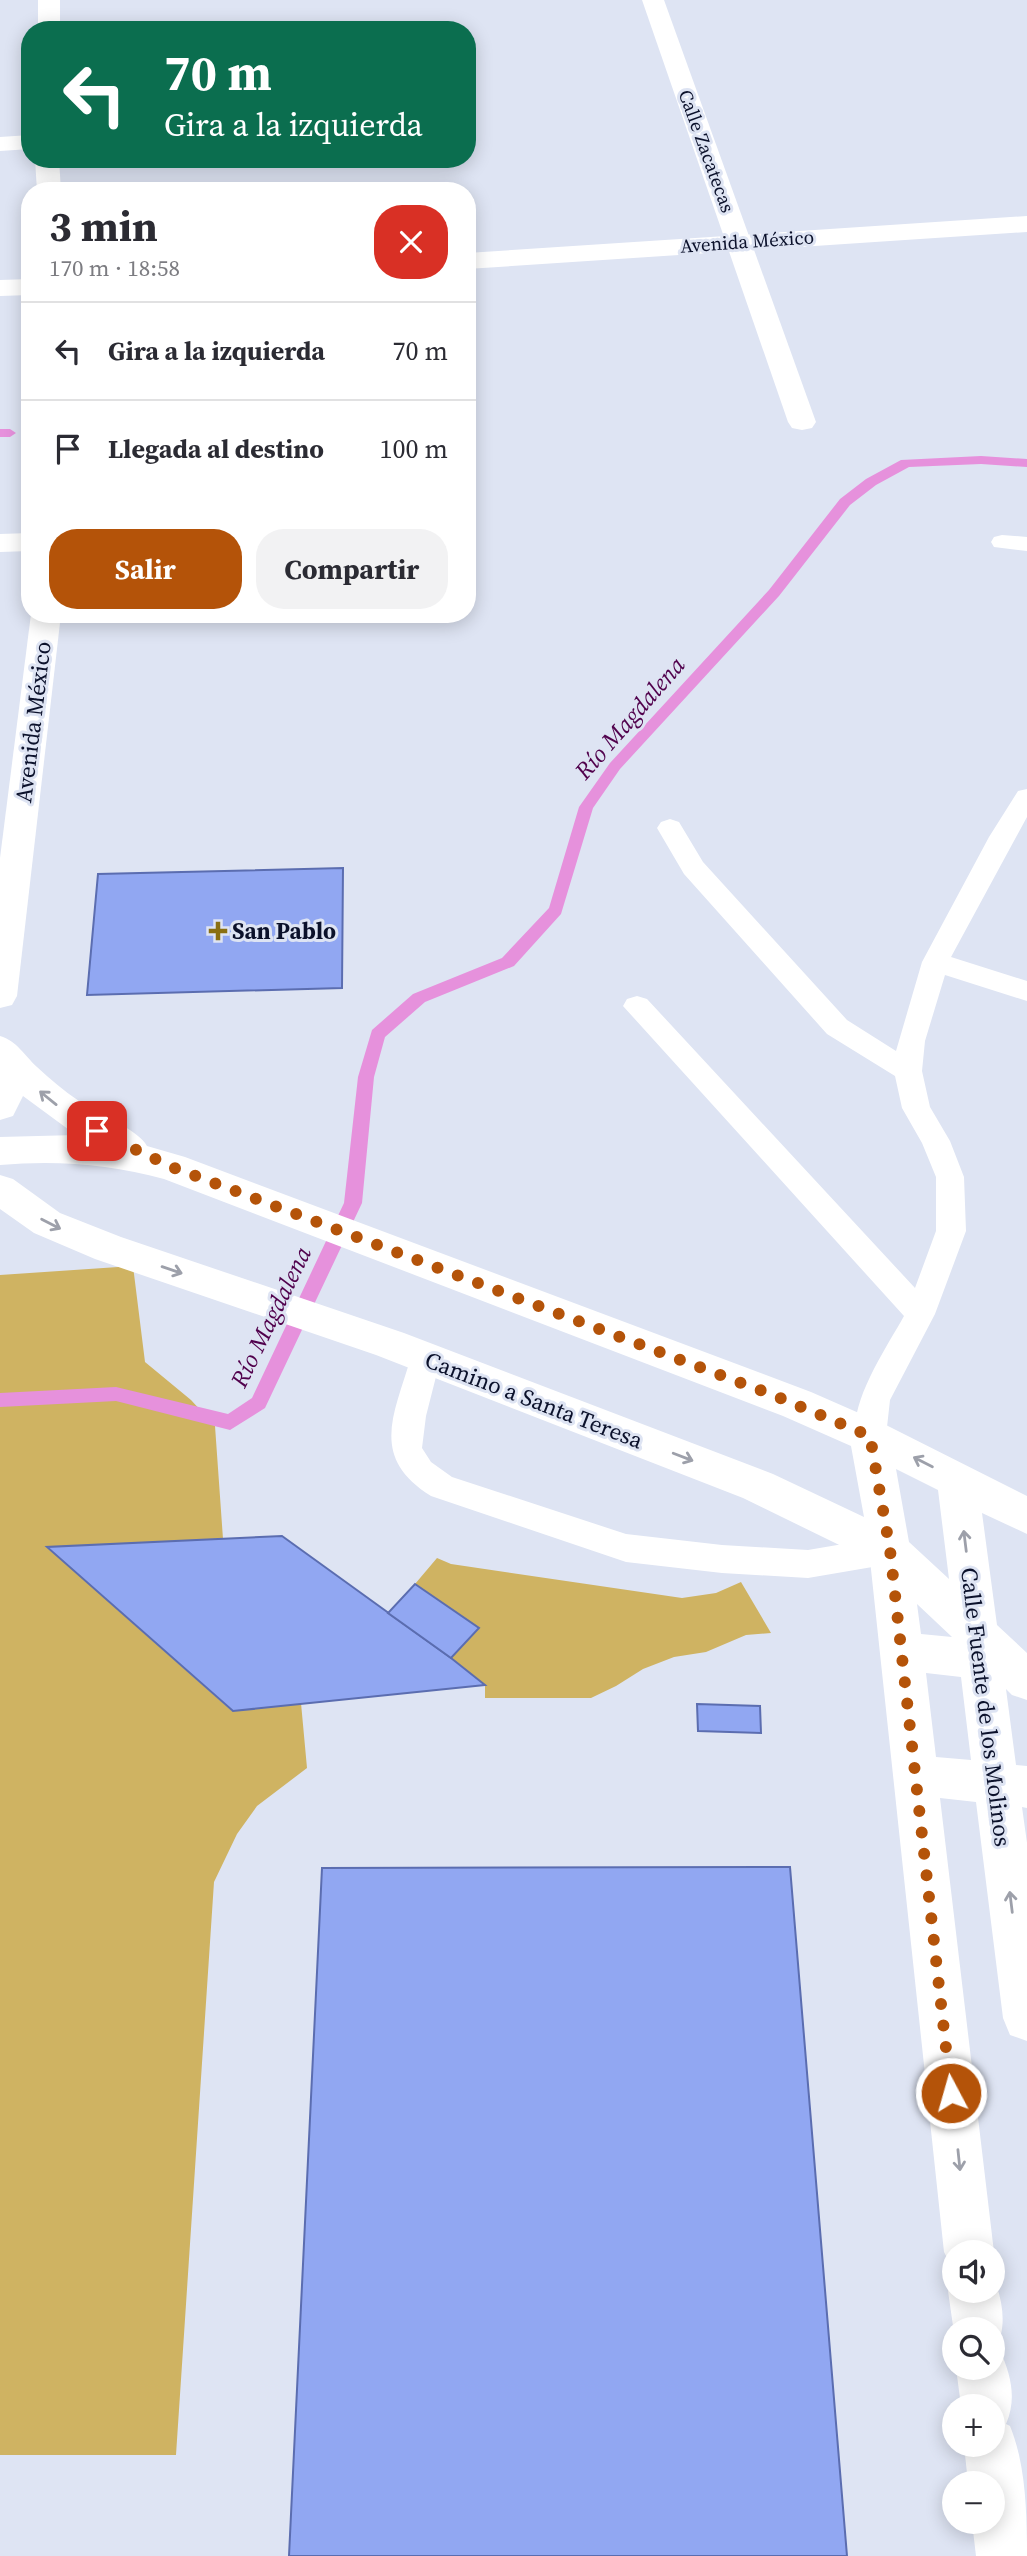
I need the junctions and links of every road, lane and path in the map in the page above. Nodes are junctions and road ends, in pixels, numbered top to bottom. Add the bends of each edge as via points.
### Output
1 (50, 0) edge
2 (653, 0) edge
3 (49, 21) edge
4 (21, 143) edge
5 (0, 144) edge
6 (1027, 224) edge
7 (740, 241) junction
8 (476, 260) edge
9 (21, 287) edge
10 (0, 288) edge
11 (802, 422) dead end
12 (21, 542) edge
13 (1002, 542) dead end
14 (0, 543) edge
15 (1027, 544) edge
16 (45, 623) edge
17 (1027, 797) edge
18 (670, 828) dead end
19 (935, 962) junction
20 (1027, 991) edge
21 (0, 996) edge
22 (637, 1006) dead end
23 (6, 1057) edge
24 (908, 1071) junction
25 (0, 1105) edge
26 (0, 1151) edge
27 (172, 1167) junction
28 (0, 1189) edge
29 (920, 1314) junction
30 (408, 1351) junction
31 (870, 1436) junction
32 (957, 1480) junction
33 (1027, 1516) edge
34 (890, 1550) junction
35 (901, 1651) junction
36 (1003, 1660) edge
37 (916, 1775) junction
38 (1011, 1785) edge
39 (1027, 2018) edge
40 (968, 2240) edge
41 (992, 2457) edge
42 (1003, 2556) edge

1 - 3 street
2 - 7 street, Calle Zacatecas
4 - 5 street
6 - 7 street, Avenida México
7 - 8 street, Avenida México
7 - 11 street, Calle Zacatecas
9 - 10 street
12 - 14 street
13 - 15 lane
16 - 21 street, Avenida México
17 - 19 lane
18 - 24 lane via 693,868 837,1027
19 - 20 lane
19 - 24 lane via 911,1041
22 - 29 lane
23 - 25 street via 10,1087
27 -> 23 street via 85,1124 47,1099
24 - 29 lane via 916,1108 950,1177 951,1231
26 - 27 street via 102,1150
27 - 31 street via 797,1404
28 -> 30 street, Camino a Santa Teresa via 47,1223 108,1248
29 - 31 lane via 875,1400
30 -> 34 street, Camino a Santa Teresa via 758,1486
30 - 34 lane via 415,1396 406,1450 426,1478 442,1487 650,1552 808,1564
32 -> 31 street
31 - 34 street
32 - 33 street
36 -> 32 street, Calle Fuente de los Molinos
34 - 35 street
34 - 36 street, Camino a Santa Teresa
35 - 36 street
35 - 37 street
36 - 38 street, Calle Fuente de los Molinos
37 - 38 street
37 -> 40 street
39 -> 38 street, Calle Fuente de los Molinos
41 - 42 street

